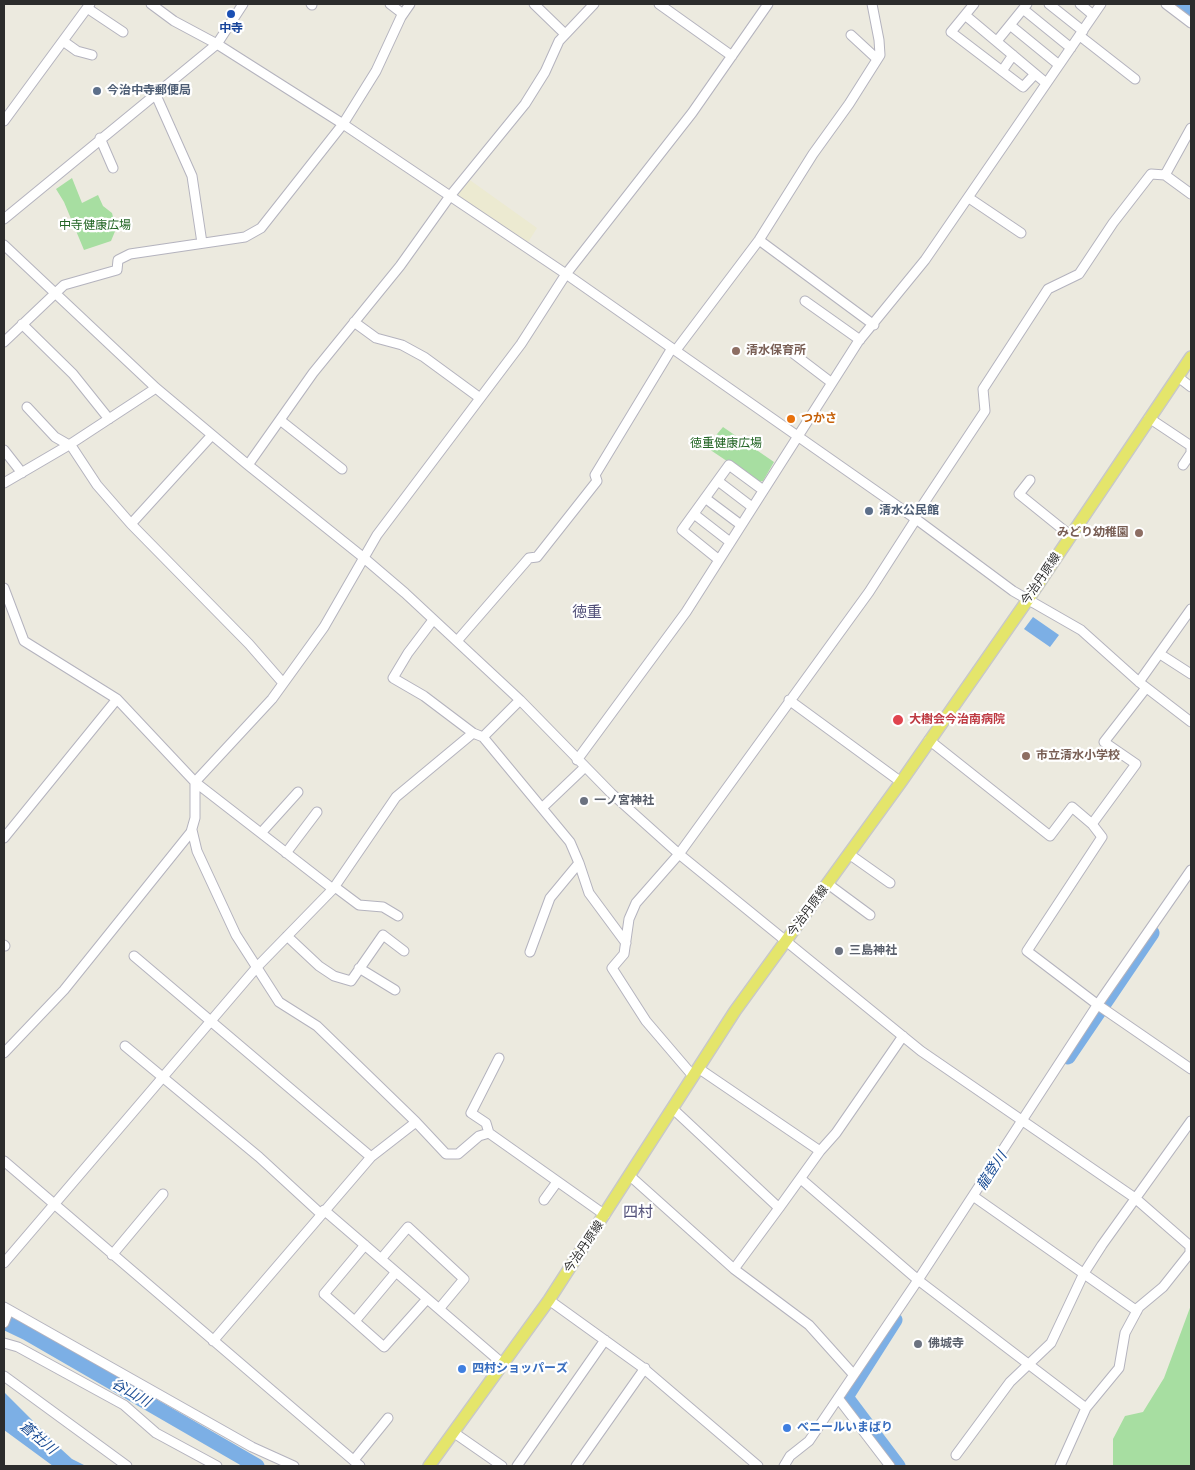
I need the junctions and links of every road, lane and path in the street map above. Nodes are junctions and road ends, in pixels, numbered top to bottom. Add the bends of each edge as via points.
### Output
1 (151, 4) edge
2 (243, 4) edge
3 (390, 4) edge
4 (410, 4) edge
5 (534, 4) edge
6 (594, 4) edge
7 (659, 4) edge
8 (768, 4) edge
9 (872, 4) edge
10 (974, 4) edge
11 (1049, 4) edge
12 (1080, 4) edge
13 (1101, 4) edge
14 (1166, 4) edge
15 (89, 6) edge
16 (1025, 6) edge
17 (403, 14) junction
18 (965, 15) junction
19 (1093, 15) junction
20 (1191, 23) edge
21 (1010, 25) junction
22 (123, 32) dead end
23 (565, 34) junction
24 (1081, 34) junction
25 (852, 36) dead end
26 (63, 41) junction
27 (997, 41) junction
28 (217, 44) junction
29 (1071, 48) junction
30 (1013, 55) junction
31 (92, 56) dead end
32 (732, 56) junction
33 (877, 59) junction
34 (1059, 65) junction
35 (1002, 71) junction
36 (1035, 74) junction
37 (1135, 79) dead end
38 (1046, 83) junction
39 (155, 93) junction
40 (4, 121) edge
41 (343, 124) junction
42 (1191, 128) edge
43 (100, 138) junction
44 (113, 168) dead end
45 (1165, 174) junction
46 (1191, 194) edge
47 (450, 196) junction
48 (969, 198) junction
49 (4, 219) edge
50 (1021, 233) dead end
51 (759, 240) junction
52 (202, 243) junction
53 (4, 245) edge
54 (566, 274) junction
55 (53, 293) junction
56 (805, 301) dead end
57 (354, 322) junction
58 (22, 324) junction
59 (874, 325) junction
60 (860, 340) junction
61 (4, 342) edge
62 (674, 349) junction
63 (794, 354) dead end
64 (1191, 357) edge
65 (1178, 377) junction
66 (832, 383) junction
67 (1191, 386) edge
68 (156, 388) junction
69 (480, 398) junction
70 (27, 407) dead end
71 (1149, 418) junction
72 (109, 419) junction
73 (280, 420) junction
74 (212, 436) junction
75 (797, 436) junction
76 (70, 445) junction
77 (4, 450) edge
78 (248, 465) junction
79 (1183, 466) dead end
80 (342, 469) dead end
81 (22, 473) junction
82 (1030, 480) dead end
83 (718, 481) junction
84 (4, 483) edge
85 (763, 490) junction
86 (705, 498) junction
87 (752, 507) junction
88 (694, 514) junction
89 (915, 519) junction
90 (131, 524) junction
91 (741, 525) junction
92 (1071, 536) junction
93 (730, 542) junction
94 (364, 558) junction
95 (719, 560) junction
96 (4, 588) edge
97 (1028, 598) junction
98 (7, 609) edge
99 (1191, 609) edge
100 (433, 620) junction
101 (457, 641) junction
102 (1160, 654) junction
103 (1191, 674) edge
104 (283, 683) junction
105 (1142, 685) junction
106 (117, 699) junction
107 (520, 700) junction
108 (789, 700) junction
109 (1191, 722) edge
110 (473, 734) junction
111 (483, 737) junction
112 (929, 740) junction
113 (576, 760) junction
114 (584, 767) junction
115 (195, 782) junction
116 (901, 782) junction
117 (298, 792) dead end
118 (543, 807) junction
119 (317, 812) dead end
120 (1092, 824) junction
121 (192, 830) junction
122 (260, 833) junction
123 (4, 838) edge
124 (286, 853) junction
125 (679, 854) junction
126 (849, 854) junction
127 (579, 863) junction
128 (1190, 874) edge
129 (890, 883) dead end
130 (828, 884) junction
131 (334, 888) junction
132 (870, 915) dead end
133 (398, 916) dead end
134 (287, 936) junction
135 (786, 940) junction
136 (626, 943) junction
137 (404, 951) dead end
138 (530, 952) dead end
139 (134, 956) dead end
140 (257, 967) junction
141 (360, 968) junction
142 (395, 990) dead end
143 (1098, 1005) junction
144 (209, 1021) junction
145 (903, 1036) junction
146 (126, 1046) dead end
147 (4, 1053) edge
148 (499, 1058) dead end
149 (1191, 1069) edge
150 (696, 1072) junction
151 (162, 1077) junction
152 (672, 1108) junction
153 (1023, 1121) junction
154 (1191, 1121) edge
155 (416, 1122) junction
156 (489, 1133) junction
157 (820, 1151) junction
158 (371, 1157) junction
159 (4, 1161) edge
160 (629, 1174) junction
161 (801, 1179) junction
162 (557, 1182) junction
163 (163, 1194) dead end
164 (974, 1196) junction
165 (1135, 1198) junction
166 (544, 1200) dead end
167 (54, 1205) junction
168 (779, 1208) junction
169 (322, 1212) junction
170 (605, 1215) junction
171 (365, 1246) junction
172 (1191, 1246) edge
173 (112, 1255) junction
174 (381, 1259) junction
175 (4, 1263) edge
176 (734, 1268) junction
177 (396, 1272) junction
178 (1084, 1273) junction
179 (918, 1280) junction
180 (427, 1299) junction
181 (549, 1300) junction
182 (7, 1309) edge
183 (439, 1309) junction
184 (1137, 1311) junction
185 (355, 1321) junction
186 (4, 1323) edge
187 (605, 1340) junction
188 (213, 1341) junction
189 (4, 1343) edge
190 (503, 1364) junction
191 (1029, 1365) junction
192 (644, 1368) junction
193 (853, 1374) junction
194 (4, 1376) edge
195 (838, 1398) junction
196 (1086, 1408) junction
197 (388, 1418) dead end
198 (453, 1432) junction
199 (956, 1455) dead end
200 (357, 1463) edge
201 (126, 1466) edge
202 (217, 1466) edge
203 (294, 1466) edge
204 (429, 1466) edge
205 (502, 1466) edge
206 (517, 1466) edge
207 (576, 1466) edge
208 (758, 1466) edge
209 (784, 1466) edge
210 (890, 1466) edge
211 (1060, 1466) edge

1 - 28 street via 190,31
2 - 28 street
3 - 17 street
4 - 17 street
5 - 23 street
6 - 23 street
7 - 32 street
8 - 32 street
9 - 33 street via 879,40 880,55
10 - 18 street
11 - 24 street
12 - 19 street
13 - 19 street
14 - 20 street
15 - 22 street
15 - 26 street
16 - 21 street
16 - 29 street
17 - 41 street via 376,71
18 - 27 street
18 - 35 street via 951,32
19 - 24 street
21 - 27 street
21 - 34 street
23 - 47 street via 525,104
24 - 29 street
24 - 37 street
25 - 33 street
26 - 31 street
26 - 40 street
27 - 30 street
28 - 39 street
28 - 41 street
29 - 34 street
30 - 35 street
30 - 36 street
32 - 54 street via 692,113
33 - 51 street
34 - 38 street
35 - 36 street via 1023,87
36 - 38 street
38 - 48 street
39 - 43 street
39 - 52 street via 192,176
41 - 47 street
41 - 52 street via 261,228 245,237
42 - 45 street
43 - 44 street
43 - 49 street
45 - 46 street
45 - 89 street via 1151,174 1112,223 1079,274 1048,289 983,389 985,411
47 - 54 street
47 - 57 street via 400,266
48 - 50 street
48 - 59 street
51 - 59 street
51 - 62 street
52 - 55 street via 130,254 118,260 117,270 64,285
53 - 55 street
54 - 62 street
54 - 69 street via 522,344
55 - 58 street
55 - 68 street
56 - 60 street
57 - 69 street via 376,338 424,357
57 - 73 street
58 - 61 street
58 - 72 street via 73,374
59 - 60 street
60 - 66 street
62 - 75 street
62 - 101 street via 595,474 597,481 537,557 528,558
63 - 66 street
64 - 65 main road, 今治丹原線
65 - 67 street
65 - 71 main road, 今治丹原線
66 - 75 street
68 - 72 street
68 - 74 street
69 - 94 street via 377,535
70 - 76 street via 55,437
71 - 79 street via 1191,446 1191,453
71 - 92 main road, 今治丹原線
72 - 76 street
73 - 78 street
73 - 80 street
74 - 78 street
74 - 90 street
75 - 85 street
75 - 89 street
76 - 81 street
76 - 90 street via 97,485
77 - 81 street
78 - 94 street
81 - 84 street
82 - 92 street via 1019,494
83 - 85 street via 729,465
83 - 86 street
83 - 87 street
85 - 87 street
86 - 88 street
86 - 91 street
87 - 91 street
88 - 93 street
88 - 95 street via 682,530
89 - 97 street
89 - 108 street via 869,592
90 - 104 street
91 - 93 street
92 - 97 main road, 今治丹原線
93 - 95 street
94 - 100 street
94 - 104 street via 324,627
95 - 113 street via 686,612
96 - 98 street
97 - 105 street via 1081,630
97 - 112 main road, 今治丹原線
98 - 106 street via 24,641
99 - 102 street
100 - 101 street
100 - 110 street via 394,678 445,711
101 - 107 street
102 - 103 street
102 - 105 street
104 - 115 street
105 - 109 street
105 - 120 street via 1104,742 1136,764
106 - 115 street
106 - 123 street
107 - 111 street
107 - 113 street
108 - 116 street
108 - 125 street
110 - 111 street
110 - 131 street via 396,797
111 - 118 street
112 - 116 main road, 今治丹原線
112 - 120 street via 1050,836 1072,807
113 - 114 street
114 - 118 street
114 - 125 street
115 - 121 street
115 - 122 street
116 - 126 main road, 今治丹原線
117 - 122 street
118 - 127 street via 570,842
119 - 124 street
120 - 143 street via 1102,837 1027,951
121 - 140 street via 198,851 236,935
121 - 147 street via 64,990
122 - 124 street
124 - 131 street
125 - 135 street
125 - 136 street via 636,904 629,918
126 - 129 street
126 - 130 main road, 今治丹原線
127 - 136 street via 589,893
127 - 138 street via 550,898
128 - 143 street
130 - 132 street
130 - 135 main road, 今治丹原線
131 - 133 street via 359,905 383,907
131 - 134 street
134 - 140 street
134 - 141 street via 334,976 351,981
135 - 145 street
135 - 150 main road, 今治丹原線
136 - 150 street via 624,954 612,968 646,1021
137 - 141 street via 383,935
139 - 144 street
140 - 144 street
140 - 155 street via 279,1002 317,1026
141 - 142 street
143 - 149 street
143 - 153 street
144 - 151 street
144 - 158 street
145 - 153 street
145 - 157 street
146 - 151 street
148 - 156 street via 471,1113 486,1123
150 - 152 main road, 今治丹原線
150 - 157 street
151 - 167 street
151 - 169 street
152 - 160 main road, 今治丹原線
152 - 168 street
153 - 164 street
153 - 165 street
154 - 165 street
155 - 156 street via 446,1154 458,1154 479,1136
155 - 158 street
156 - 162 street
157 - 161 street
158 - 169 street
159 - 167 street
160 - 170 main road, 今治丹原線
160 - 176 street
161 - 168 street
161 - 179 street
162 - 166 street
162 - 170 street
163 - 173 street
164 - 178 street
164 - 179 street
165 - 172 street
165 - 178 street
167 - 173 street
167 - 175 street
168 - 176 street
169 - 171 street
169 - 188 street
170 - 181 main road, 今治丹原線
171 - 174 street
171 - 185 street via 324,1294
172 - 184 street via 1190,1253 1163,1287
173 - 188 street
174 - 177 street
174 - 183 street via 408,1228 464,1279
176 - 193 street via 809,1325
177 - 180 street
177 - 185 street
178 - 184 street
178 - 191 street via 1051,1344
179 - 191 street
179 - 193 street
180 - 183 street
180 - 185 street via 386,1347
181 - 187 street
181 - 190 main road, 今治丹原線
182 - 186 street
182 - 203 street via 252,1447
183 - 190 street
184 - 196 street via 1125,1333 1119,1368
187 - 192 street
187 - 206 street
188 - 200 street
189 - 202 street via 18,1347 124,1405 156,1432
190 - 198 main road, 今治丹原線
191 - 196 street
191 - 199 street via 1010,1382
192 - 207 street
192 - 208 street
193 - 195 street
194 - 201 street
195 - 209 street via 809,1440 790,1456
195 - 210 street
196 - 211 street
197 - 200 street
198 - 204 main road, 今治丹原線
198 - 205 street

